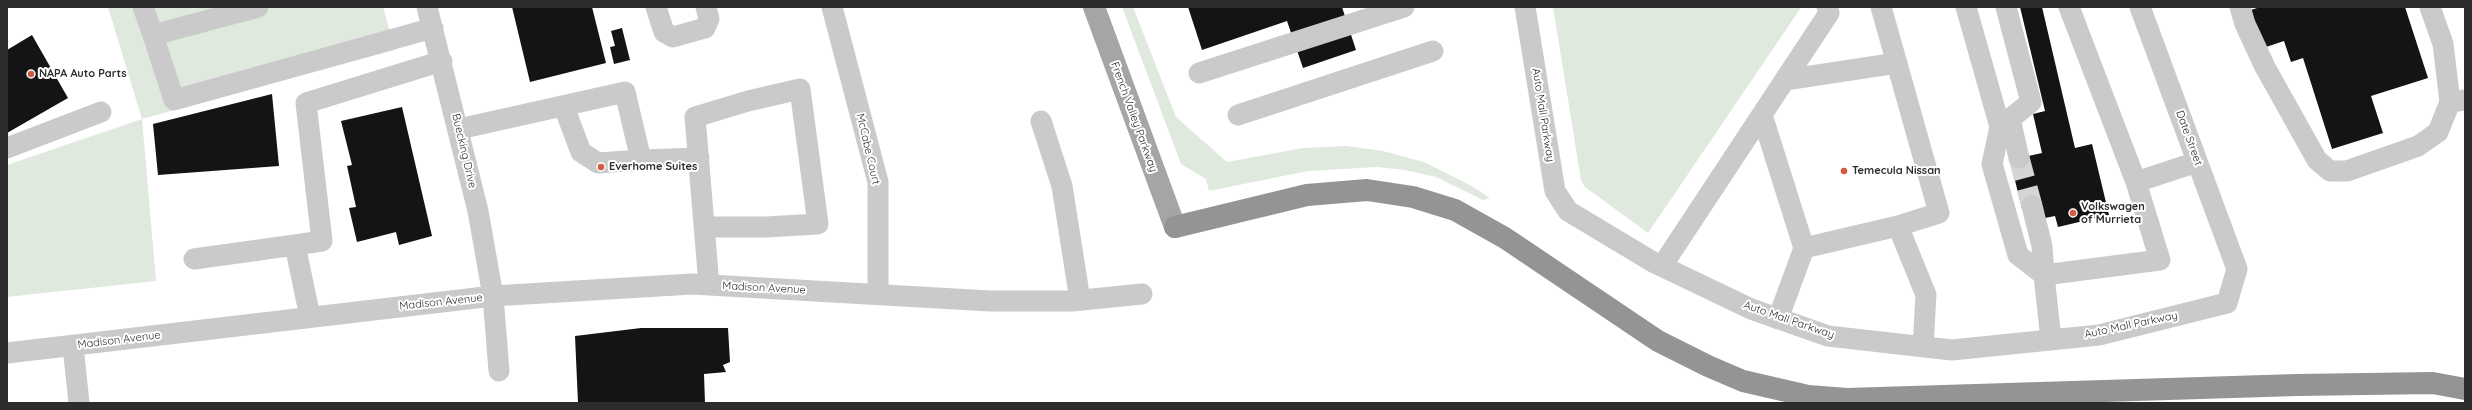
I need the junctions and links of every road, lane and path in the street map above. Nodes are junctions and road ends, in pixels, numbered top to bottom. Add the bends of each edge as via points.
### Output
1 (143, 7) edge
2 (258, 7) edge
3 (427, 7) edge
4 (656, 7) edge
5 (706, 7) edge
6 (832, 7) edge
7 (1094, 7) edge
8 (1404, 7) edge
9 (1525, 7) edge
10 (1827, 7) edge
11 (1882, 7) edge
12 (1966, 7) edge
13 (2006, 7) edge
14 (2069, 7) edge
15 (2140, 7) edge
16 (2240, 7) edge
17 (2430, 7) edge
18 (433, 28) junction
19 (153, 34) junction
20 (1433, 51) dead end
21 (442, 61) junction
22 (1897, 63) junction
23 (1199, 74) dead end
24 (1785, 80) junction
25 (2458, 101) edge
26 (564, 107) junction
27 (101, 112) dead end
28 (1238, 115) dead end
29 (1762, 115) junction
30 (1040, 121) dead end
31 (2005, 123) junction
32 (459, 129) junction
33 (7, 148) edge
34 (699, 158) junction
35 (2019, 158) tunnel mouth
36 (641, 160) junction
37 (2197, 162) junction
38 (2136, 182) junction
39 (2032, 206) tunnel mouth
40 (1898, 226) junction
41 (706, 227) junction
42 (1175, 227) joint
43 (295, 245) junction
44 (1804, 248) junction
45 (194, 259) dead end
46 (1662, 266) junction
47 (2237, 269) joint
48 (2044, 275) junction
49 (709, 285) junction
50 (878, 294) junction
51 (1142, 294) dead end
52 (493, 296) junction
53 (1080, 300) junction
54 (310, 317) junction
55 (1778, 319) junction
56 (2051, 340) junction
57 (73, 346) junction
58 (1923, 347) junction
59 (7, 353) edge
60 (500, 371) dead end
61 (2465, 389) edge
62 (79, 403) edge

1 - 19 street
2 - 19 street
3 - 18 street, Buecking Drive
4 - 5 street via 664,32 673,37 705,28 709,19
6 - 50 street, McCabe Court via 878,182
7 - 42 main road, French Valley Parkway
8 - 23 street
9 - 46 street, Auto Mall Parkway via 1555,191 1568,211
10 - 24 street via 1829,13
11 - 22 street
12 - 31 street
13 - 31 street via 2031,102
14 - 38 street
15 - 37 street, Date Street
16 - 25 street via 2265,67 2317,160 2330,171 2347,171 2418,146 2438,132
17 - 25 street
18 - 19 street via 174,100
18 - 21 street, Buecking Drive
20 - 28 street
21 - 32 street, Buecking Drive
21 - 43 street via 306,102 322,241
22 - 24 street
22 - 40 street via 1939,213
24 - 29 street
26 - 32 street
26 - 36 street via 581,152 598,163
26 - 36 street via 625,92
27 - 33 street
29 - 44 street
29 - 46 street
30 - 53 street via 1062,186
31 - 35 street
31 - 48 street via 1992,164 2018,255
32 - 52 street, Buecking Drive via 478,212
34 - 36 street
34 - 41 street
34 - 41 street via 695,118 748,101 800,89 818,224
37 - 38 street
37 - 47 street, Date Street
38 - 48 street via 2160,260
39 - 48 street via 2042,246
40 - 44 street
40 - 58 street via 1926,295
41 - 49 street
42 - 61 highway via 1307,195 1367,190 1412,197 1455,210 1505,238 1658,341 1743,381 1808,396 1847,399 2433,383
43 - 45 street
43 - 54 street
44 - 55 street
46 - 55 street, Auto Mall Parkway via 1744,306
47 - 56 street, Auto Mall Parkway via 2227,304 2098,335
48 - 56 street
49 - 50 street, Madison Avenue
49 - 52 street, Madison Avenue
50 - 53 street, Madison Avenue via 990,301
51 - 53 street, Madison Avenue
52 - 54 street, Madison Avenue
52 - 60 street, Buecking Drive
54 - 57 street, Madison Avenue
55 - 58 street, Auto Mall Parkway via 1828,336
56 - 58 street, Auto Mall Parkway via 1952,350
57 - 59 street, Madison Avenue
57 - 62 street

